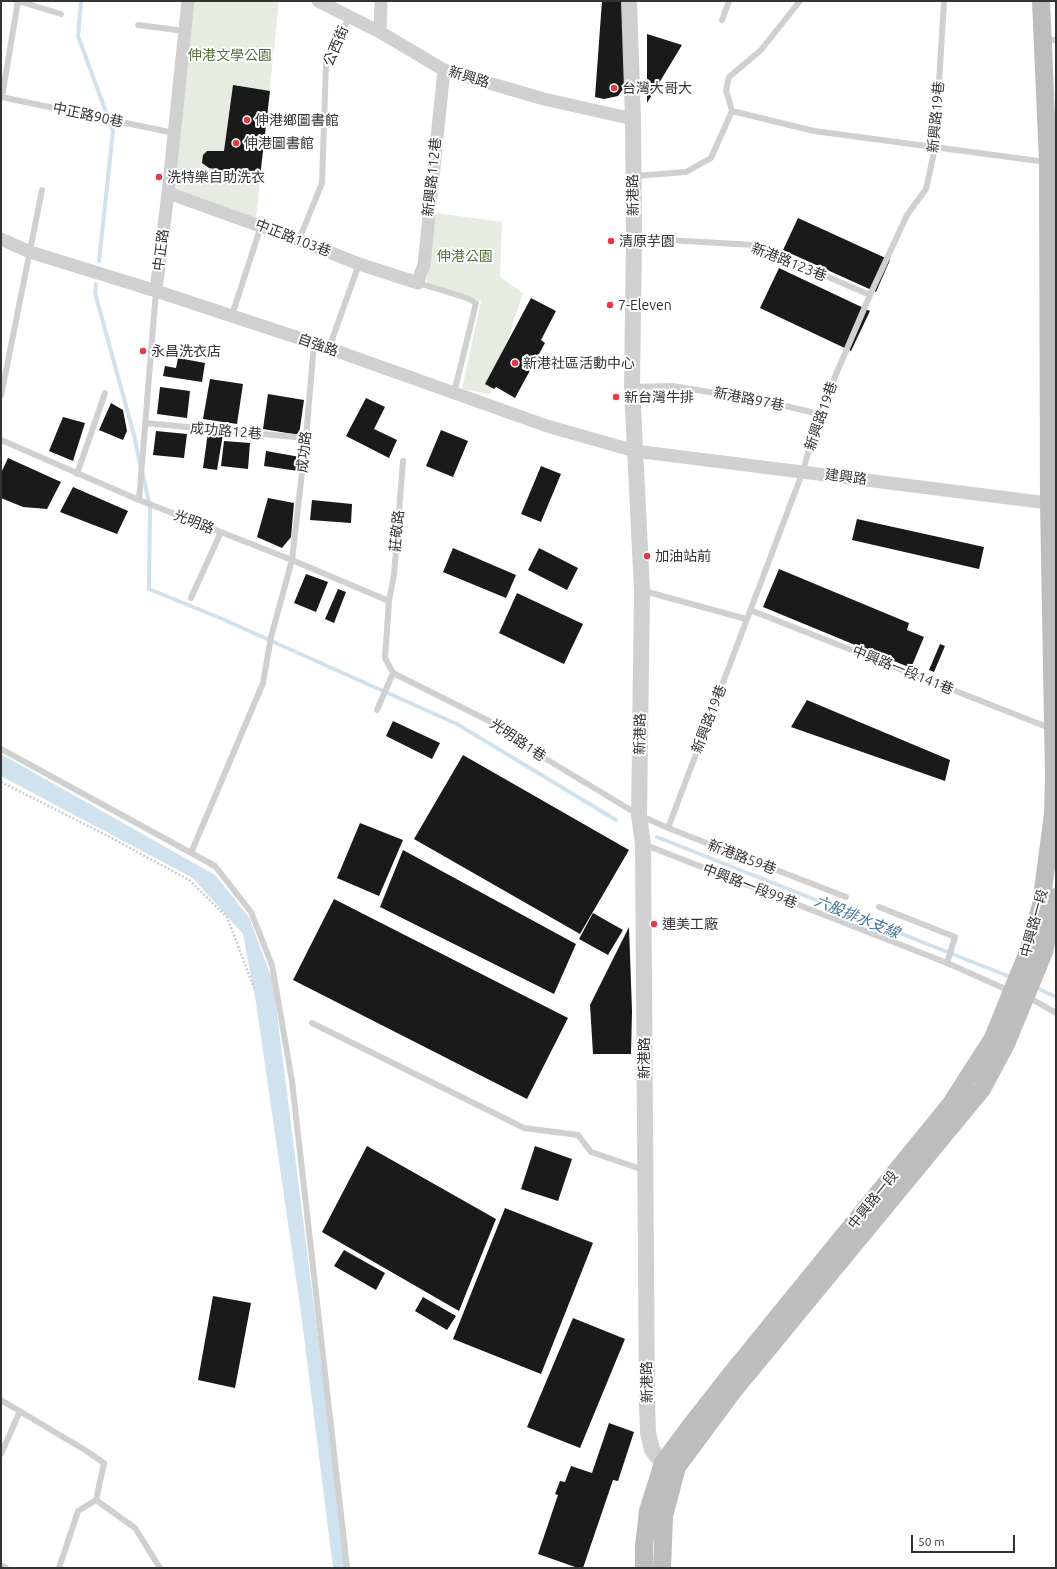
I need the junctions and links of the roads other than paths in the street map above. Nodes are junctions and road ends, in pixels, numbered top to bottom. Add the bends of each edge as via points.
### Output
1 (18, 1) edge
2 (188, 1) edge
3 (318, 1) edge
4 (381, 1) edge
5 (629, 1) edge
6 (730, 1) edge
7 (944, 1) edge
8 (1041, 1) edge
9 (797, 3) edge
10 (61, 14) dead end
11 (350, 17) junction
12 (722, 20) dead end
13 (138, 25) dead end
14 (185, 32) junction
15 (380, 32) junction
16 (1049, 40) edge
17 (444, 70) junction
18 (2, 97) edge
19 (732, 111) junction
20 (633, 119) junction
21 (174, 133) junction
22 (935, 148) junction
23 (1052, 162) edge
24 (633, 176) junction
25 (42, 190) dead end
26 (168, 193) junction
27 (261, 226) junction
28 (634, 238) junction
29 (1, 239) edge
30 (299, 240) junction
31 (30, 252) junction
32 (359, 264) junction
33 (418, 284) junction
34 (156, 291) junction
35 (870, 295) junction
36 (232, 316) junction
37 (314, 343) junction
38 (328, 348) junction
39 (632, 387) junction
40 (106, 393) dead end
41 (454, 393) junction
42 (1, 396) edge
43 (819, 414) junction
44 (145, 423) junction
45 (306, 438) junction
46 (1, 440) edge
47 (635, 450) junction
48 (403, 461) dead end
49 (803, 472) junction
50 (77, 474) junction
51 (141, 500) junction
52 (1053, 504) edge
53 (221, 532) junction
54 (292, 560) junction
55 (642, 591) junction
56 (191, 598) dead end
57 (389, 601) junction
58 (750, 610) junction
59 (746, 619) junction
60 (393, 673) junction
61 (378, 710) dead end
62 (1055, 730) edge
63 (1, 749) edge
64 (639, 815) junction
65 (668, 828) junction
66 (643, 844) junction
67 (191, 852) junction
68 (1052, 856) edge
69 (846, 897) dead end
70 (1056, 897) edge
71 (879, 907) dead end
72 (947, 963) junction
73 (1020, 994) junction
74 (1056, 1013) edge
75 (312, 1024) dead end
76 (644, 1170) junction
77 (1, 1400) edge
78 (20, 1411) junction
79 (1, 1454) edge
80 (670, 1465) junction
81 (96, 1500) junction
82 (1, 1565) edge
83 (6, 1568) edge
84 (59, 1568) edge
85 (160, 1568) edge
86 (347, 1568) edge
87 (644, 1568) edge
88 (662, 1568) edge

1 - 10 lane
1 - 18 lane
2 - 14 street, 中正路
3 - 11 street, 新興路
4 - 15 street
5 - 20 street, 新港路
6 - 12 lane
7 - 22 lane, 新興路19巷
8 - 16 main road, 中興路一段
9 - 19 lane via 761,50 729,77 726,90
11 - 15 street, 新興路
11 - 30 lane, 公西街 via 326,64 322,183
13 - 14 lane
14 - 21 street, 中正路
15 - 17 street, 新興路
16 - 23 main road, 中興路一段
17 - 20 street, 新興路 via 544,99
17 - 33 street, 新興路112巷 via 424,265
18 - 21 lane, 中正路90巷
19 - 22 lane via 814,131
19 - 24 lane via 711,158 686,172
20 - 24 street, 新港路
21 - 26 street, 中正路
22 - 23 lane
22 - 35 lane, 新興路19巷 via 926,189 907,215
23 - 52 main road, 中興路一段
24 - 28 street, 新港路
25 - 31 lane
26 - 27 street, 中正路103巷
26 - 34 street, 中正路
27 - 30 street, 中正路103巷
27 - 36 lane
28 - 35 lane, 新港路123巷 via 754,245
28 - 39 street, 新港路
29 - 31 street, 自強路
30 - 32 street, 中正路103巷
31 - 34 street, 自強路
31 - 42 lane
32 - 33 street, 中正路103巷
32 - 38 lane
33 - 41 lane via 468,298 476,303
34 - 36 street, 自強路
34 - 44 lane, 中正路
35 - 43 lane, 新興路19巷
36 - 37 street, 自強路
37 - 38 street, 自強路
37 - 45 lane, 成功路
38 - 41 street, 自強路
39 - 43 lane, 新港路97巷 via 672,386 765,401
39 - 47 street, 新港路
40 - 50 lane
41 - 47 street, 自強路 via 547,426
43 - 49 lane, 新興路19巷
44 - 45 lane, 成功路12巷
44 - 51 lane, 中正路
45 - 54 lane, 成功路
46 - 50 lane, 光明路
47 - 49 street, 建興路
47 - 55 street, 新港路
48 - 57 lane, 莊敬路 via 394,575
49 - 52 street, 建興路
49 - 58 lane, 新興路19巷
50 - 51 lane, 光明路
51 - 53 lane, 光明路
52 - 62 main road, 中興路一段
53 - 54 lane, 光明路
53 - 56 lane
54 - 57 lane, 光明路
54 - 67 lane, 成功路 via 271,637 263,684
55 - 59 lane
55 - 64 street, 新港路
57 - 60 lane via 385,658
58 - 59 lane, 新興路19巷
58 - 62 lane, 中興路一段141巷
59 - 65 lane, 新興路19巷
60 - 61 lane
60 - 64 lane, 光明路1巷 via 501,727 546,760
62 - 68 main road, 中興路一段
63 - 67 lane
64 - 65 lane, 新港路59巷
64 - 66 street, 新港路
65 - 69 lane, 新港路59巷
66 - 72 lane, 中興路一段99巷
66 - 76 street, 新港路
67 - 86 lane via 215,866 251,912 272,965 292,1081
68 - 73 main road, 中興路一段
70 - 73 main road, 中興路一段 via 1044,952
71 - 72 lane via 955,937
72 - 73 lane, 中興路一段99巷
73 - 74 lane, 中興路一段99巷
73 - 80 main road, 中興路一段 via 1006,1044 982,1089
75 - 76 lane via 524,1128 578,1135 591,1152
76 - 80 street, 新港路 via 648,1432 652,1450
77 - 78 lane
78 - 79 lane
78 - 81 lane via 104,1463
80 - 87 main road via 648,1511
80 - 88 main road via 664,1516
81 - 84 lane via 78,1511
81 - 85 lane via 135,1528
82 - 83 lane

